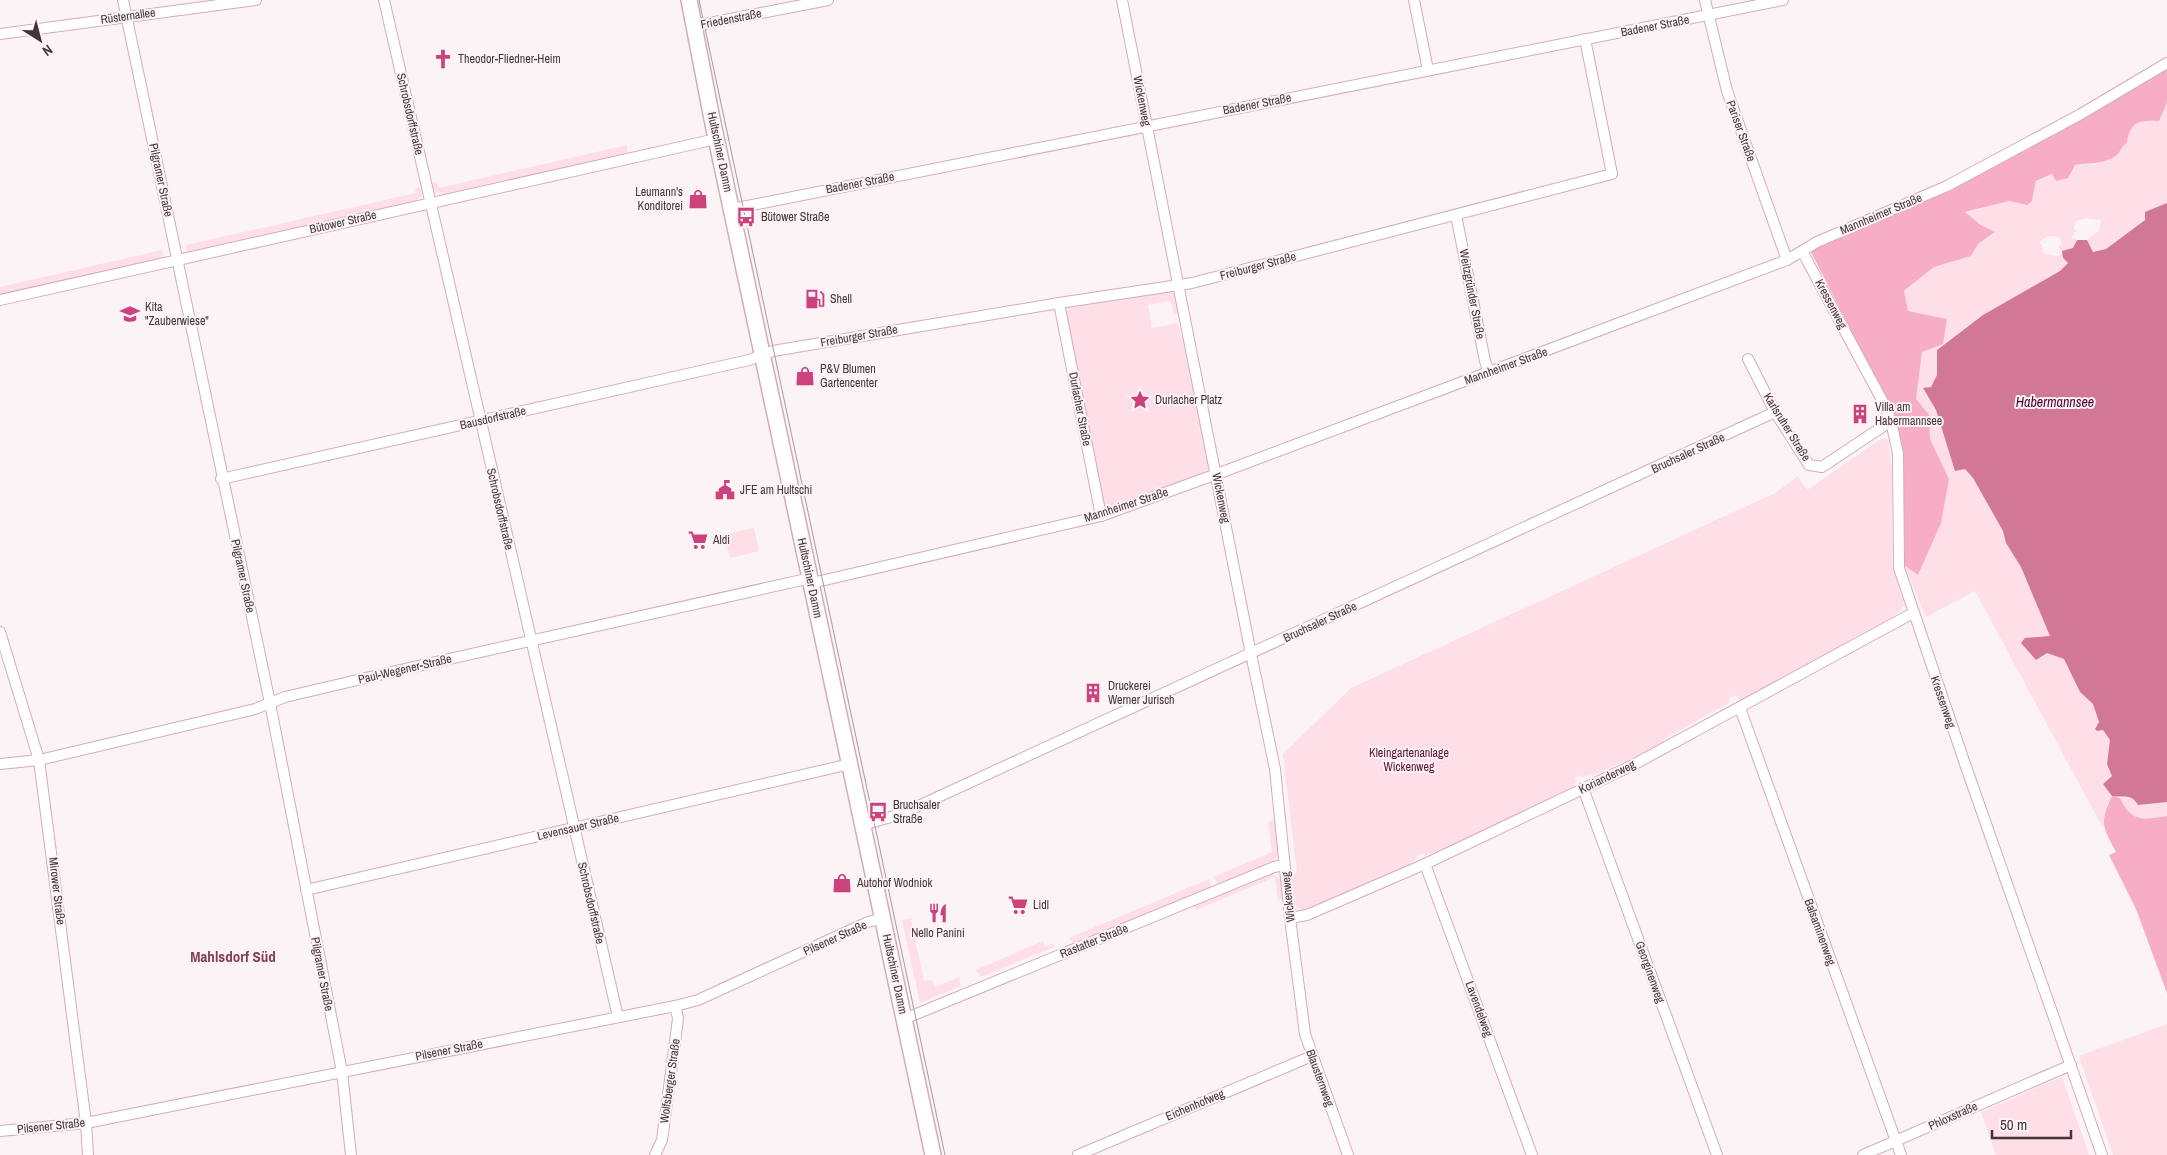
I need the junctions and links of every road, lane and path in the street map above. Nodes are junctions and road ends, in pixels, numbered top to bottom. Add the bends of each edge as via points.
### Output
1 (123, 0) edge
2 (256, 0) edge
3 (384, 0) edge
4 (688, 0) edge
5 (828, 0) edge
6 (1122, 0) edge
7 (1414, 0) edge
8 (1705, 0) edge
9 (1783, 0) edge
10 (1708, 15) junction
11 (126, 17) junction
12 (694, 26) junction
13 (0, 34) edge
14 (1585, 39) junction
15 (2167, 64) edge
16 (1428, 70) junction
17 (1147, 126) junction
18 (716, 139) junction
19 (430, 203) junction
20 (732, 209) junction
21 (1456, 215) junction
22 (1802, 251) junction
23 (177, 260) junction
24 (1787, 260) junction
25 (1180, 284) junction
26 (0, 300) edge
27 (1059, 302) junction
28 (763, 355) junction
29 (1748, 359) dead end
30 (1490, 372) junction
31 (1776, 412) junction
32 (480, 421) junction
33 (1891, 421) junction
34 (1217, 474) junction
35 (222, 479) junction
36 (1101, 516) junction
37 (811, 580) junction
38 (1913, 613) junction
39 (0, 632) edge
40 (530, 641) junction
41 (1251, 654) junction
42 (270, 703) junction
43 (1740, 708) junction
44 (39, 760) junction
45 (0, 764) edge
46 (850, 764) junction
47 (1583, 788) junction
48 (863, 825) junction
49 (574, 827) junction
50 (1425, 864) junction
51 (1284, 865) junction
52 (306, 890) junction
53 (883, 918) junction
54 (1290, 918) junction
55 (1299, 1000) joint
56 (676, 1006) junction
57 (618, 1017) junction
58 (904, 1019) junction
59 (1312, 1056) junction
60 (2071, 1065) junction
61 (342, 1072) junction
62 (86, 1123) junction
63 (0, 1131) edge
64 (1896, 1141) junction
65 (88, 1155) edge
66 (350, 1155) edge
67 (655, 1155) edge
68 (933, 1155) edge
69 (1078, 1155) edge
70 (1348, 1155) edge
71 (1532, 1155) edge
72 (1717, 1155) edge
73 (1863, 1155) edge
74 (1901, 1155) edge
75 (2102, 1155) edge

1 - 11 street, Pilgramer Straße
2 - 11 street, Rüsternallee
3 - 19 street, Schrobsdorffstraße
4 - 12 main road, Hultschiner Damm
5 - 12 street, Friedenstraße
6 - 17 street, Wickenweg
7 - 16 street
8 - 10 street, Pariser Straße
9 - 10 street, Badener Straße
10 - 14 street, Badener Straße
10 - 24 street, Pariser Straße via 1727,91
11 - 13 street, Rüsternallee
11 - 23 street, Pilgramer Straße
12 - 18 main road, Hultschiner Damm
14 - 16 street, Badener Straße
14 - 21 street, Freiburger Straße via 1612,174
15 - 22 street, Mannheimer Straße via 1947,186
16 - 17 street, Badener Straße
17 - 20 street, Badener Straße
17 - 25 street, Wickenweg
18 - 19 street, Bütower Straße
18 - 20 main road, Hultschiner Damm
19 - 23 street, Bütower Straße
19 - 32 street, Schrobsdorffstraße
20 - 28 main road, Hultschiner Damm
21 - 25 street, Freiburger Straße
21 - 30 street, Weitzgründer Straße via 1485,361
22 - 24 street, Mannheimer Straße
22 - 33 street, Kressenweg
23 - 26 street, Bütower Straße
23 - 35 street, Pilgramer Straße
24 - 30 street, Mannheimer Straße
25 - 27 street, Freiburger Straße
25 - 34 street, Wickenweg
27 - 28 street, Freiburger Straße via 782,349
27 - 36 street, Durlacher Straße
28 - 32 street, Bausdorfstraße
28 - 37 main road, Hultschiner Damm
29 - 31 street, Karlsruher Straße
30 - 34 street, Mannheimer Straße
31 - 33 street, Karlsruher Straße via 1809,465 1822,467
31 - 41 street, Bruchsaler Straße
32 - 35 street, Bausdorfstraße
32 - 40 street, Schrobsdorffstraße
33 - 38 street, Kressenweg via 1898,454 1899,568
34 - 36 street, Mannheimer Straße
34 - 41 street, Wickenweg
35 - 42 street, Pilgramer Straße
36 - 37 street, Mannheimer Straße
37 - 40 street, Paul-Wegener-Straße
37 - 46 main road, Hultschiner Damm
38 - 43 street, Korianderweg
38 - 60 street, Kressenweg
39 - 44 street, Mirower Straße
40 - 42 street, Paul-Wegener-Straße
40 - 49 street, Schrobsdorffstraße
41 - 48 street, Bruchsaler Straße via 901,814
41 - 51 street, Wickenweg via 1275,769
42 - 44 street, Paul-Wegener-Straße
42 - 52 street, Pilgramer Straße
43 - 47 street, Korianderweg
43 - 64 street, Balsaminenweg
44 - 45 street, Paul-Wegener-Straße
44 - 62 street, Mirower Straße
46 - 48 main road, Hultschiner Damm
46 - 49 street, Levensauer Straße
47 - 50 street, Korianderweg
47 - 72 street, Georginenweg
48 - 53 main road, Hultschiner Damm
49 - 52 street, Levensauer Straße
49 - 57 street, Schrobsdorffstraße
50 - 54 street, Korianderweg via 1307,915
50 - 71 street, Lavendelweg
51 - 54 street, Wickenweg
51 - 58 street, Rastatter Straße
52 - 61 street, Pilgramer Straße
53 - 56 street, Pilsener Straße via 698,1000
53 - 58 main road, Hultschiner Damm
54 - 55 street, Wickenweg
55 - 59 street, Blausternweg
56 - 57 street, Pilsener Straße
56 - 67 street, Wolfsberger Straße via 677,1027 662,1140
57 - 61 street, Pilsener Straße
58 - 68 main road, Hultschiner Damm
59 - 69 street, Eichenhofweg
59 - 70 street, Blausternweg
60 - 64 street, Phloxstraße
60 - 75 street, Kressenweg
61 - 62 street, Pilsener Straße
61 - 66 street, Pilgramer Straße
62 - 63 street, Pilsener Straße
62 - 65 street, Mirower Straße
64 - 73 street, Phloxstraße
64 - 74 street, Balsaminenweg

